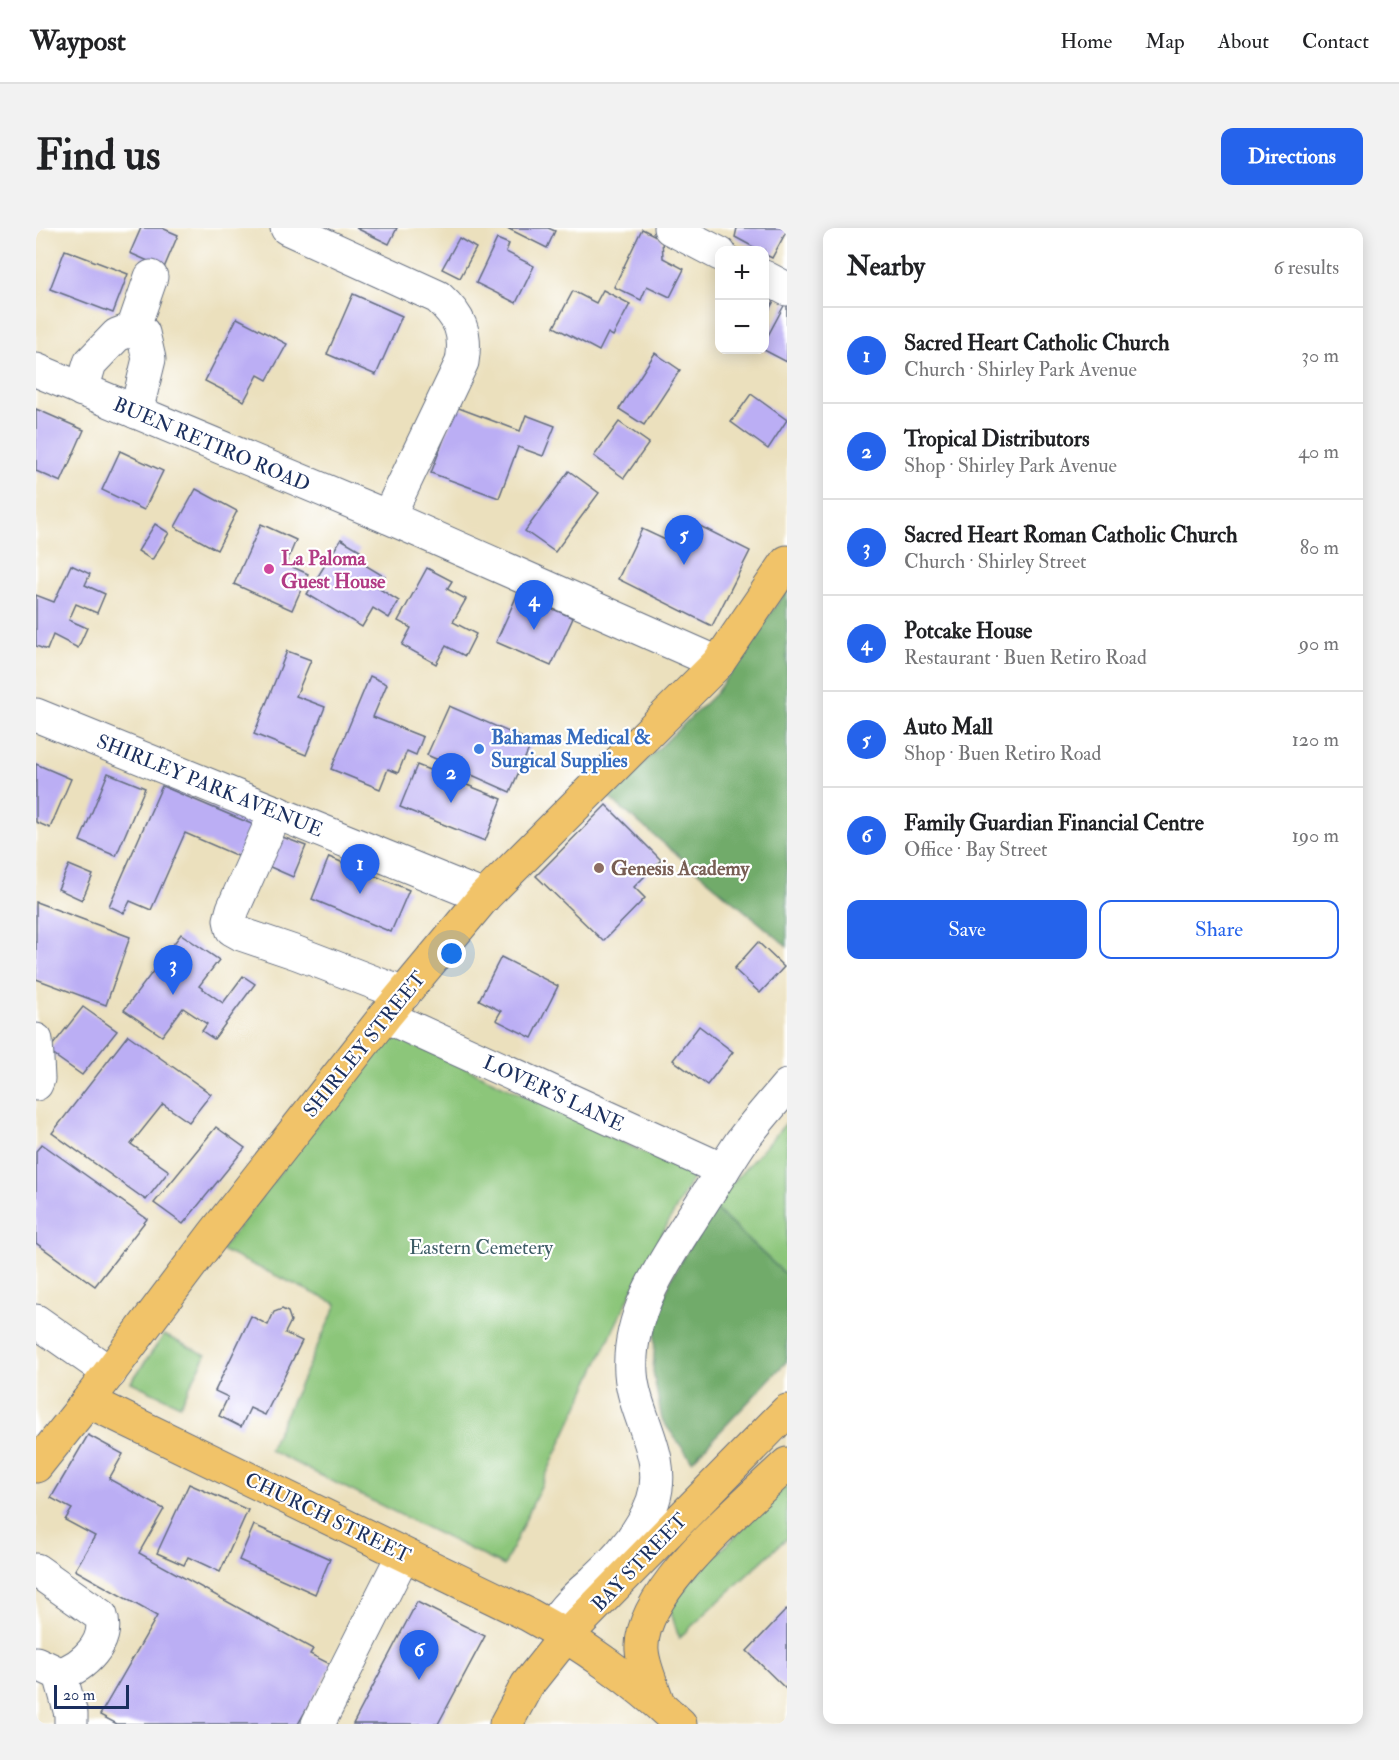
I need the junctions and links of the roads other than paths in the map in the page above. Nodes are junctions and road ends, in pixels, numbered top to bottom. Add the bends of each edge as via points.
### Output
1 (286, 228) edge
2 (670, 228) edge
3 (715, 251) edge
4 (151, 277) dead end
5 (769, 279) edge
6 (787, 289) edge
7 (133, 329) junction
8 (36, 370) edge
9 (82, 390) junction
10 (136, 412) junction
11 (388, 517) junction
12 (787, 562) edge
13 (718, 663) junction
14 (36, 715) edge
15 (276, 812) junction
16 (484, 897) junction
17 (394, 1005) junction
18 (36, 1040) edge
19 (36, 1084) edge
20 (787, 1086) edge
21 (723, 1170) junction
22 (42, 1336) edge
23 (110, 1373) junction
24 (88, 1401) junction
25 (787, 1410) edge
26 (787, 1464) edge
27 (36, 1466) edge
28 (403, 1555) junction
29 (36, 1569) edge
30 (559, 1632) junction
31 (48, 1669) edge
32 (669, 1714) edge
33 (71, 1724) edge
34 (318, 1724) edge
35 (506, 1724) edge

1 - 11 street via 438,297 454,311 461,330 462,362
2 - 3 street
4 - 7 street
5 - 6 street
7 - 9 street via 117,335 90,363
7 - 10 street via 144,333 148,359
8 - 9 street, BUEN RETIRO ROAD
9 - 10 street, BUEN RETIRO ROAD
10 - 11 street, BUEN RETIRO ROAD
11 - 13 street, BUEN RETIRO ROAD
12 - 13 main road, SHIRLEY STREET
13 - 16 main road, SHIRLEY STREET
14 - 15 street, SHIRLEY PARK AVENUE
15 - 16 street, SHIRLEY PARK AVENUE
15 - 17 street, LOVER'S LANE via 233,909 232,929 297,953
16 - 17 main road, SHIRLEY STREET
17 - 21 street, LOVER'S LANE
17 - 23 main road, SHIRLEY STREET
18 - 19 street
20 - 21 street
21 - 30 street via 656,1275 632,1348 631,1374 658,1469 653,1501 614,1562 565,1608
22 - 23 street
23 - 24 main road, SHIRLEY STREET
24 - 27 main road, SHIRLEY STREET
24 - 28 main road, CHURCH STREET
25 - 30 main road, BAY STREET
26 - 32 main road via 690,1557 658,1600 645,1626 642,1650
28 - 30 main road, CHURCH STREET
28 - 34 street
29 - 31 street via 101,1616 104,1624 100,1640 85,1662 70,1671
30 - 32 main road, CHURCH STREET
30 - 35 main road, BAY STREET
31 - 33 street via 71,1714

